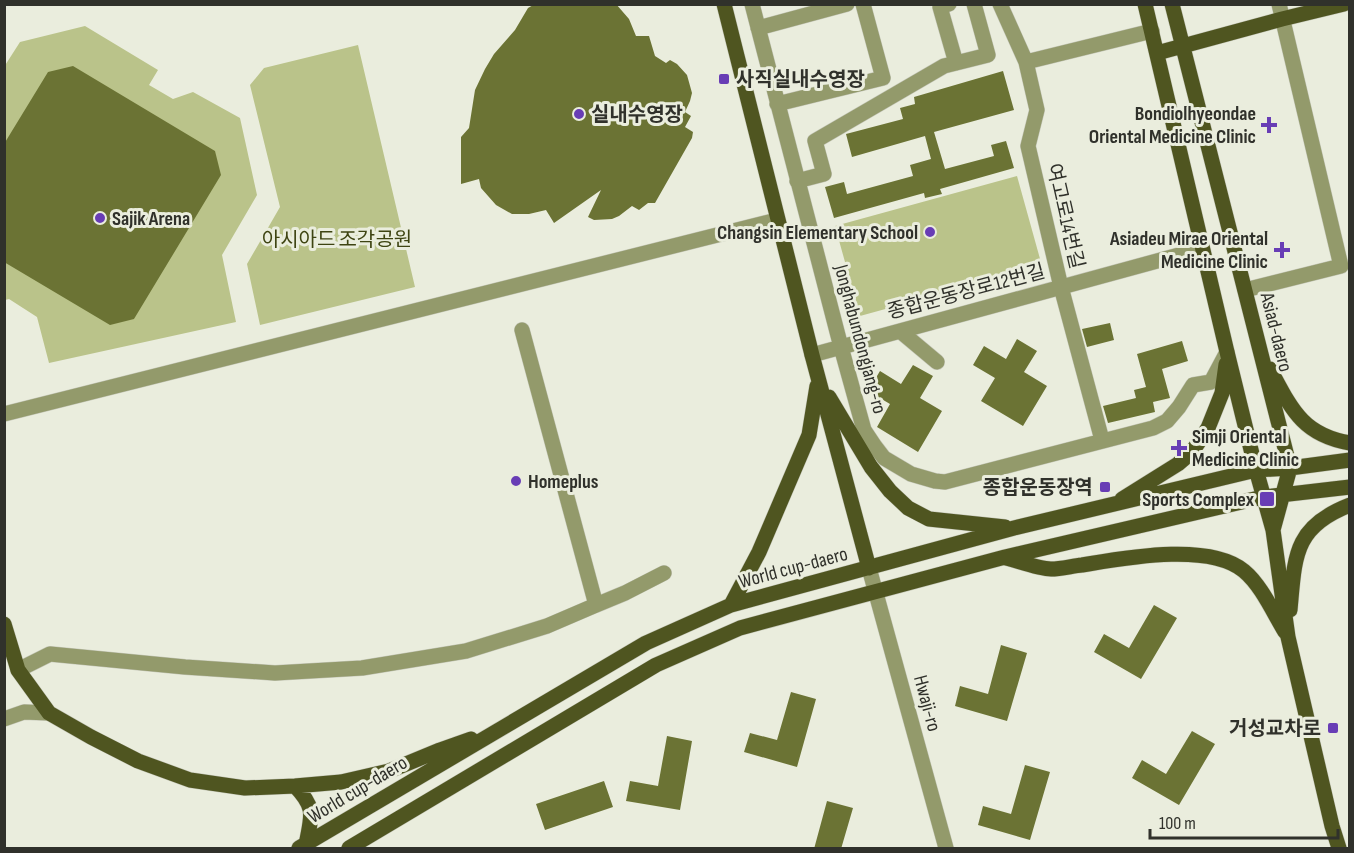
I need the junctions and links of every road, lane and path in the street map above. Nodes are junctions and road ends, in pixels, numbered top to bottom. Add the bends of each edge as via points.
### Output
1 (724, 4) edge
2 (752, 4) edge
3 (847, 4) edge
4 (863, 4) edge
5 (949, 4) edge
6 (974, 4) edge
7 (1000, 4) edge
8 (1145, 4) edge
9 (1172, 4) edge
10 (1344, 4) edge
11 (1281, 12) edge
12 (758, 28) junction
13 (1152, 32) junction
14 (1182, 46) junction
15 (1157, 53) junction
16 (1026, 62) junction
17 (956, 63) junction
18 (777, 104) junction
19 (797, 181) junction
20 (777, 220) junction
21 (1202, 249) junction
22 (1061, 287) junction
23 (1245, 290) junction
24 (522, 330) dead end
25 (900, 331) junction
26 (1259, 346) junction
27 (841, 348) junction
28 (1227, 352) junction
29 (812, 356) junction
30 (937, 362) dead end
31 (818, 380) junction
32 (4, 414) edge
33 (1102, 440) junction
34 (1350, 443) edge
35 (1350, 460) edge
36 (1290, 468) junction
37 (1256, 470) junction
38 (1350, 487) edge
39 (1282, 495) junction
40 (1263, 497) junction
41 (1350, 505) edge
42 (1110, 506) junction
43 (1014, 528) junction
44 (1273, 530) junction
45 (1005, 557) junction
46 (869, 568) junction
47 (664, 573) dead end
48 (877, 592) junction
49 (596, 605) junction
50 (731, 605) junction
51 (4, 624) edge
52 (1288, 637) junction
53 (18, 670) junction
54 (49, 713) junction
55 (4, 718) edge
56 (502, 728) junction
57 (295, 786) junction
58 (302, 847) edge
59 (349, 849) edge
60 (946, 849) edge
61 (1339, 849) edge

1 - 20 main road
2 - 12 street, Jonghabundongjang-ro
3 - 12 street
4 - 18 street via 883,78
5 - 17 street via 940,7
6 - 17 street via 988,55
7 - 16 street, 여고로14번길
8 - 13 main road
9 - 14 main road, Asiad-daero
10 - 11 main road
11 - 14 main road
11 - 23 street via 1341,266
12 - 18 street, Jonghabundongjang-ro
13 - 15 main road
13 - 16 street
14 - 15 main road
14 - 23 main road, Asiad-daero
15 - 21 main road
16 - 22 street, 여고로14번길 via 1037,110 1028,146
17 - 19 street via 944,66 815,141 824,174
18 - 19 street, Jonghabundongjang-ro
19 - 27 street, Jonghabundongjang-ro
20 - 29 main road
20 - 32 street
21 - 22 street, 종합운동장로12번길
21 - 28 main road
22 - 25 street, 종합운동장로12번길
22 - 33 street, 여고로14번길
23 - 26 main road, Asiad-daero
24 - 49 street
25 - 27 street, 종합운동장로12번길
25 - 30 street
26 - 34 main road via 1290,405 1306,424 1319,434
26 - 36 main road, Asiad-daero
27 - 29 street, 종합운동장로12번길
27 - 33 street, Jonghabundongjang-ro via 864,430 885,458 911,474 945,482
28 - 33 street, Jonghabundongjang-ro via 1210,382 1193,386 1167,421
28 - 37 main road
28 - 42 main road via 1222,393 1208,428 1192,452
29 - 31 main road
31 - 43 main road via 871,467 908,508 929,519
31 - 46 main road
31 - 50 main road via 809,435 759,552
35 - 36 main road, World cup-daero
36 - 37 main road, World cup-daero
36 - 39 main road
37 - 40 main road
37 - 42 main road, World cup-daero
38 - 39 main road
39 - 40 main road
39 - 44 main road
40 - 44 main road
40 - 45 main road
41 - 52 main road via 1322,519 1300,544 1293,574
42 - 43 main road, World cup-daero
43 - 46 main road, World cup-daero
44 - 52 main road
45 - 48 main road
45 - 52 main road via 1049,570 1130,557 1216,557 1236,565 1253,579
46 - 48 street, Hwaji-ro
46 - 50 main road, World cup-daero
47 - 49 street
48 - 59 main road via 740,628 656,665
48 - 60 street, Hwaji-ro
49 - 53 street via 547,626 466,651 362,668 275,673 50,654
50 - 56 main road, World cup-daero via 646,643
51 - 53 main road
52 - 61 main road
53 - 54 main road
54 - 55 street via 24,712
54 - 57 main road via 138,761 190,780 245,788
56 - 57 main road via 389,771 341,783
56 - 58 main road, World cup-daero
57 - 58 main road via 311,808

